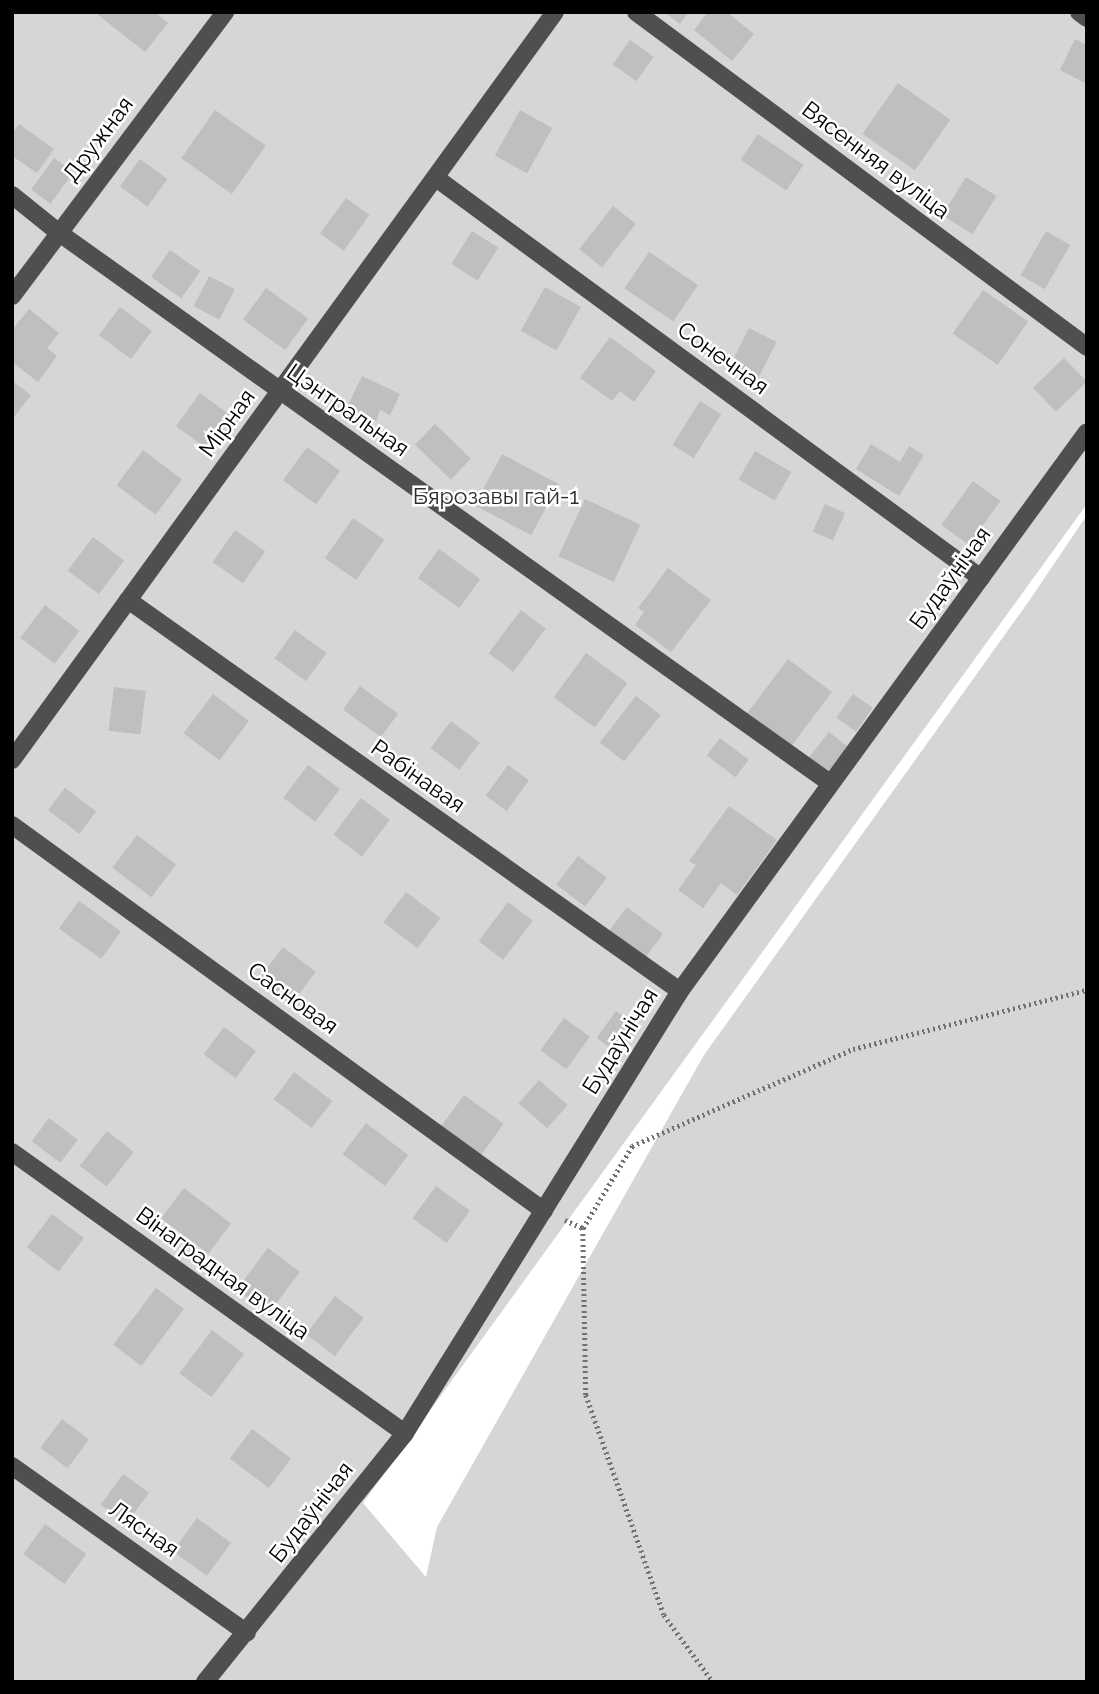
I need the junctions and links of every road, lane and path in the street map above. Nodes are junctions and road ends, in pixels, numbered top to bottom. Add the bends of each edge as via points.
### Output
1 (555, 12) edge
2 (636, 12) edge
3 (1079, 12) edge
4 (219, 14) edge
5 (1087, 18) edge
6 (436, 178) junction
7 (12, 195) edge
8 (58, 232) junction
9 (12, 296) edge
10 (1087, 348) edge
11 (280, 392) junction
12 (1087, 432) edge
13 (981, 578) junction
14 (128, 600) junction
15 (12, 760) edge
16 (830, 783) junction
17 (12, 825) edge
18 (1087, 990) edge
19 (680, 991) junction
20 (12, 1152) edge
21 (544, 1211) junction
22 (583, 1228) junction
23 (405, 1433) junction
24 (12, 1466) edge
25 (247, 1633) junction
26 (205, 1682) edge
27 (713, 1682) edge

1 - 6 street, Мірная
2 - 10 street, Вясенняя вуліца
3 - 5 street
4 - 8 street, Дружная
6 - 11 street, Мірная
6 - 13 street, Сонечная
7 - 8 street, Цэнтральная
8 - 9 street, Дружная
8 - 11 street, Цэнтральная
11 - 14 street, Мірная
11 - 16 street, Цэнтральная
12 - 13 street, Будаўнічая
13 - 16 street, Будаўнічая
14 - 15 street, Мірная
14 - 19 street, Рабінавая
16 - 19 street, Будаўнічая
17 - 21 street, Сасновая
18 - 22 path via 853,1049 632,1146
19 - 21 street, Будаўнічая
20 - 23 street, Вінаградная вуліца
21 - 22 path
21 - 23 street, Будаўнічая
22 - 27 path via 586,1395 664,1615
23 - 25 street, Будаўнічая
24 - 25 street, Лясная
25 - 26 street, Будаўнічая

